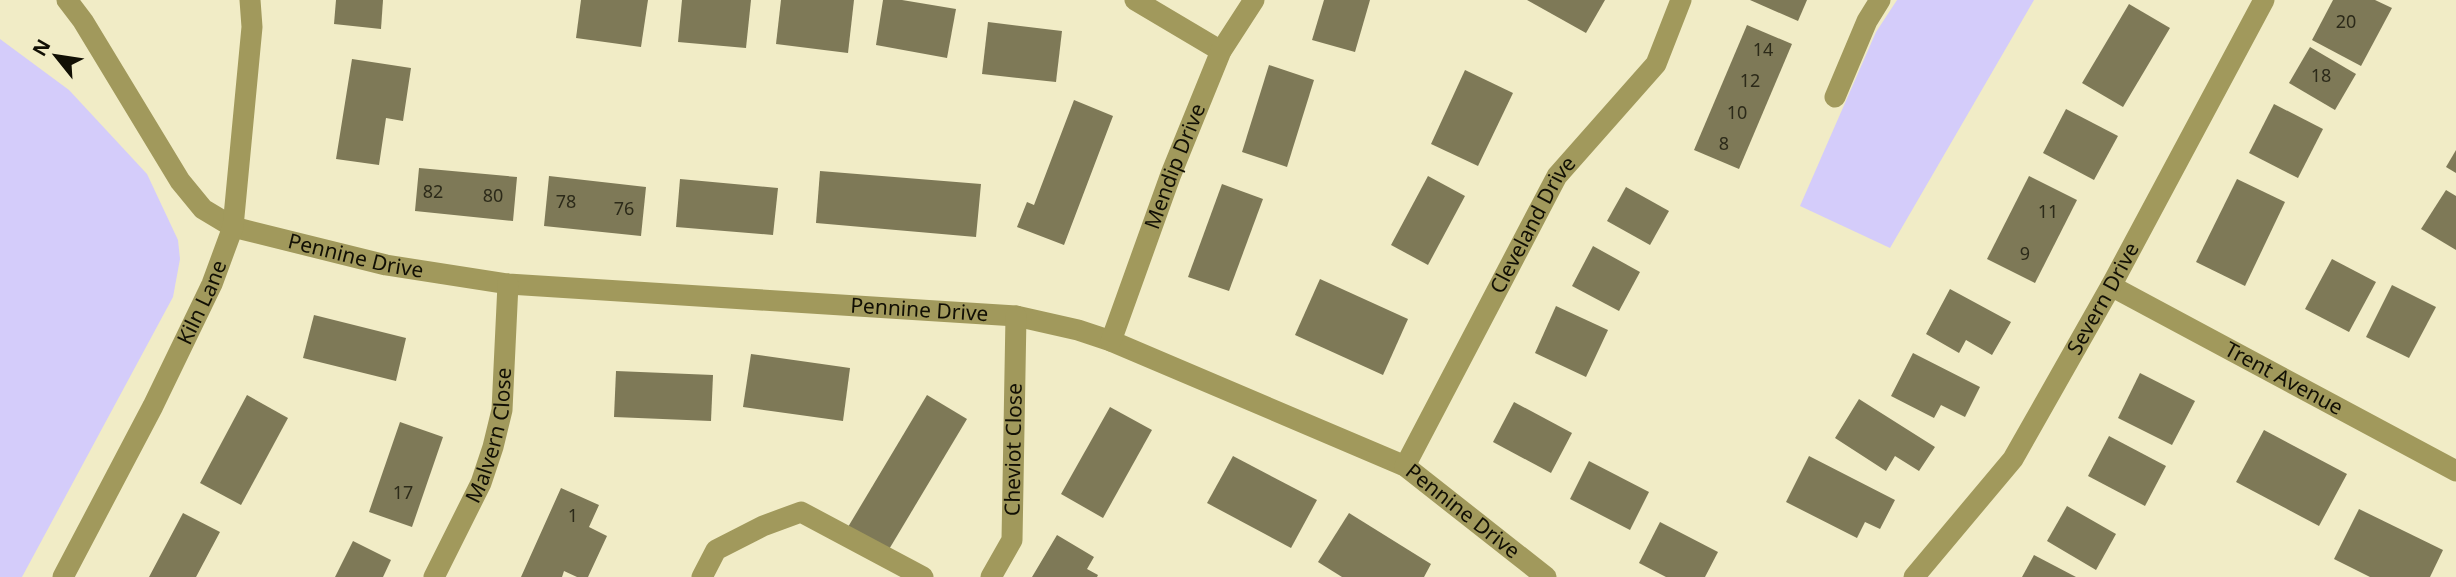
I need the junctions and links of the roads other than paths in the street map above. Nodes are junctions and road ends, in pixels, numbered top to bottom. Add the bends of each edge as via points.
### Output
1 (67, 0) edge
2 (250, 0) edge
3 (1136, 0) edge
4 (1254, 0) edge
5 (1681, 0) edge
6 (1880, 0) edge
7 (2264, 0) edge
8 (1221, 51) junction
9 (1835, 97) dead end
10 (233, 227) junction
11 (508, 284) junction
12 (2111, 286) junction
13 (1016, 316) junction
14 (1111, 341) junction
15 (1405, 466) junction
16 (2455, 470) edge
17 (1538, 575) edge
18 (64, 577) edge
19 (434, 577) edge
20 (702, 577) edge
21 (923, 577) edge
22 (991, 577) edge
23 (1914, 577) edge

1 - 10 street, Pennine Drive via 180,181 203,209
2 - 10 street, Kiln Lane via 252,27
3 - 8 street
4 - 8 street, Mendip Drive
5 - 15 street, Cleveland Drive via 1656,64 1557,176
6 - 9 street
7 - 12 street, Severn Drive
8 - 14 street, Mendip Drive
10 - 11 street, Pennine Drive via 386,265
10 - 18 street, Kiln Lane via 212,284
11 - 13 street, Pennine Drive
11 - 19 street, Malvern Close via 502,410 493,447 481,483
12 - 16 street, Trent Avenue
12 - 23 street, Severn Drive via 2013,459
13 - 14 street, Pennine Drive
13 - 22 street, Cheviot Close via 1012,540
14 - 15 street, Pennine Drive
15 - 17 street, Pennine Drive
20 - 21 street via 716,550 801,512

